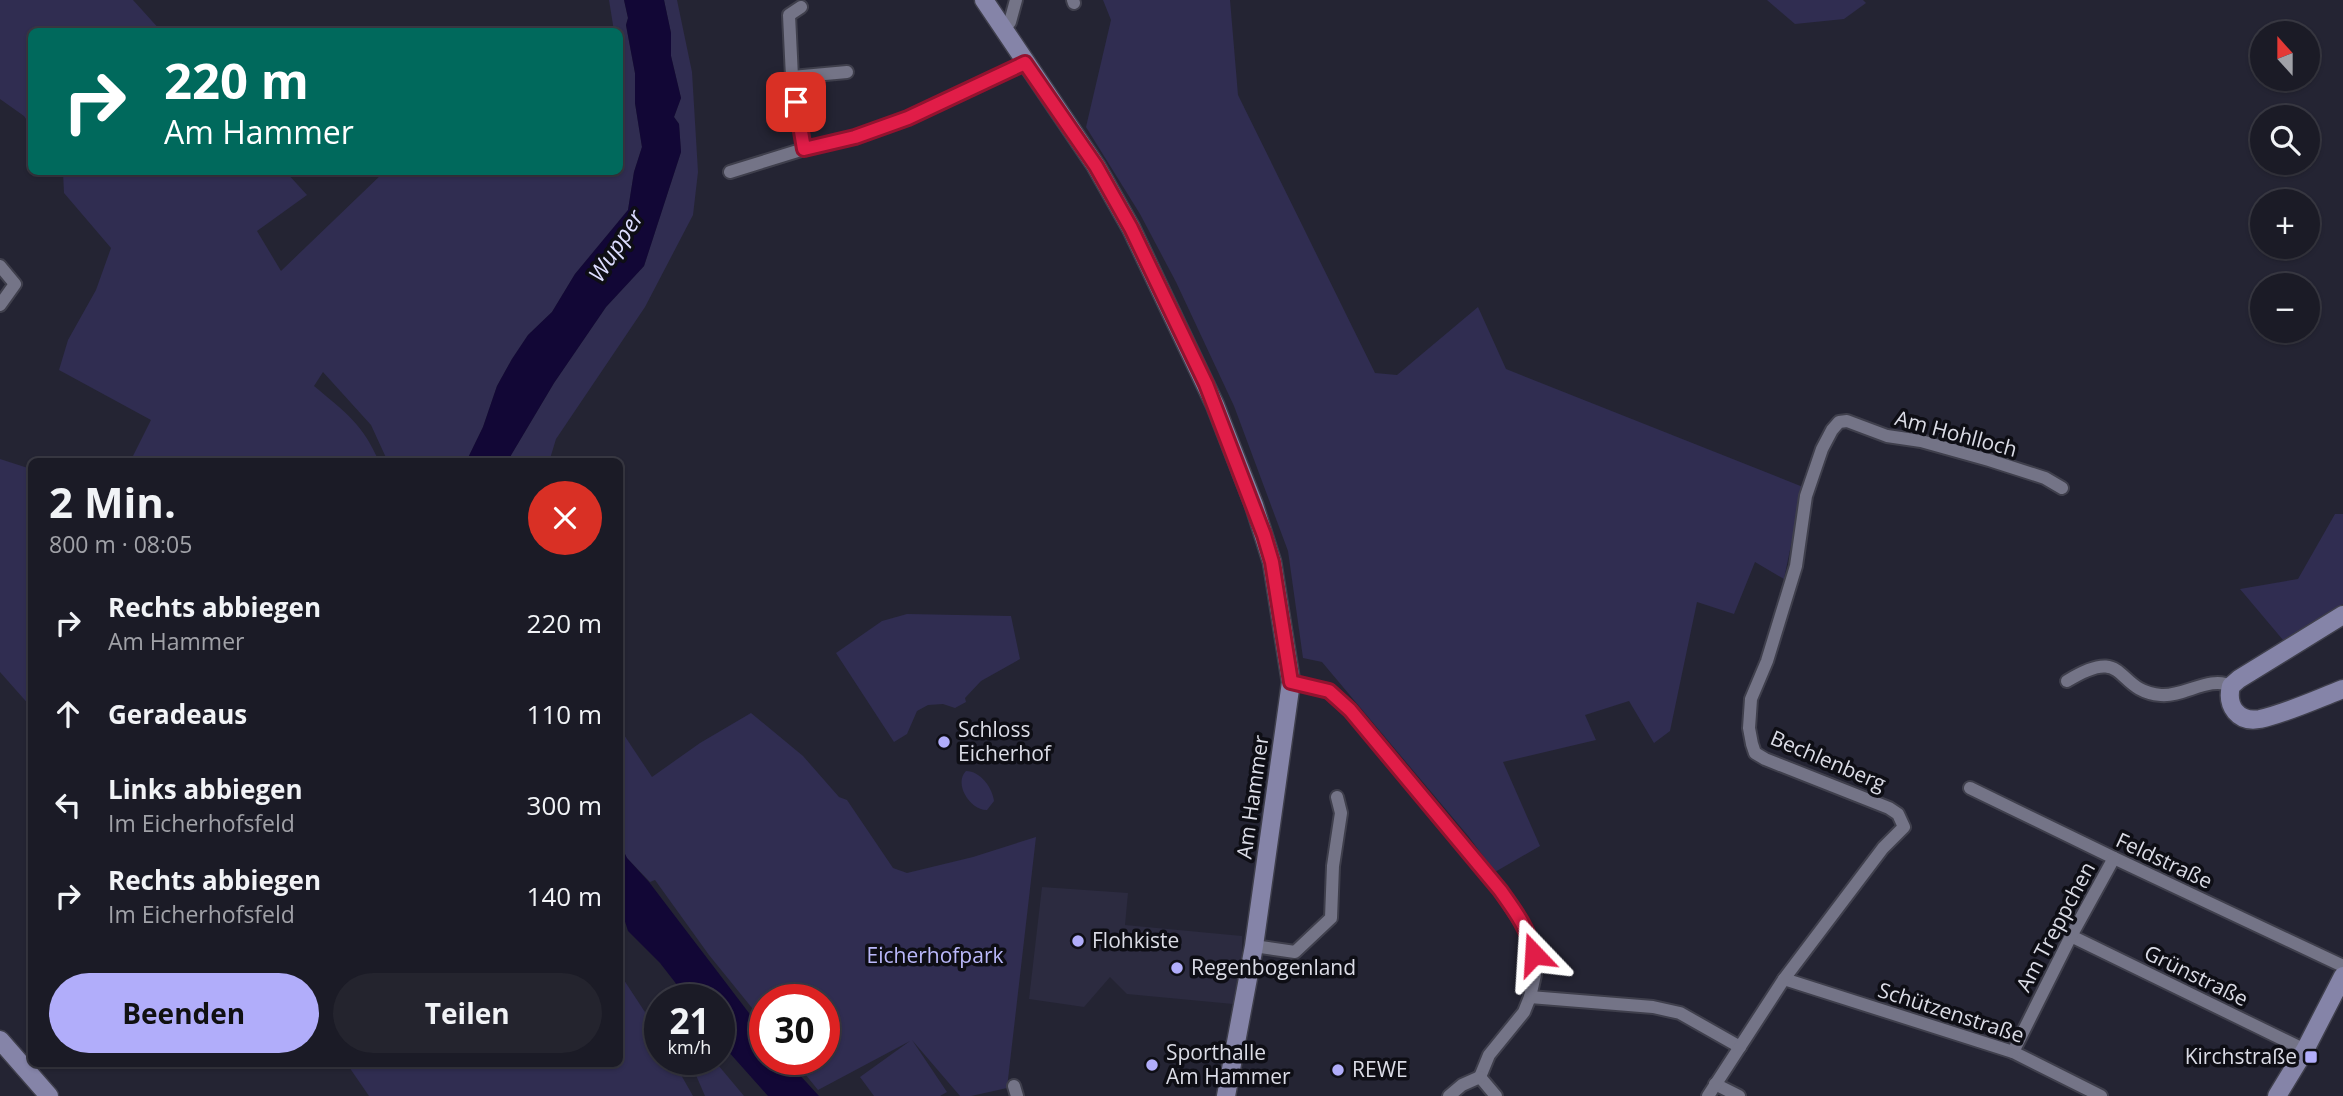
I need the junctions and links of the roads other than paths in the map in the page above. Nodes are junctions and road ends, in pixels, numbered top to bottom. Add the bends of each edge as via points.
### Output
1 (984, 0) edge
2 (1016, 0) edge
3 (801, 7) dead end
4 (1003, 30) junction
5 (1025, 63) junction
6 (846, 72) dead end
7 (792, 77) junction
8 (804, 149) junction
9 (730, 172) dead end
10 (0, 266) edge
11 (0, 305) edge
12 (1839, 422) joint
13 (2062, 488) dead end
14 (2343, 615) edge
15 (2067, 681) dead end
16 (1291, 682) junction
17 (2231, 686) junction
18 (2343, 689) edge
19 (1970, 788) dead end
20 (1337, 797) dead end
21 (2114, 858) junction
22 (2071, 936) junction
23 (1254, 946) junction
24 (2343, 966) edge
25 (2343, 976) edge
26 (1784, 979) junction
27 (1530, 997) junction
28 (0, 1040) edge
29 (1740, 1047) junction
30 (2305, 1050) junction
31 (2013, 1052) junction
32 (1480, 1077) junction
33 (1715, 1084) junction
34 (49, 1096) edge
35 (1226, 1096) edge
36 (1449, 1096) edge
37 (1496, 1096) edge
38 (1708, 1096) edge
39 (1739, 1096) edge
40 (2101, 1096) edge
41 (2277, 1096) edge

1 - 4 main road, Am Hammer
2 - 4 street via 1010,23
3 - 7 street via 789,15
4 - 5 main road, Am Hammer
5 - 8 street via 908,118
5 - 16 main road, Am Hammer via 1096,166 1131,228 1206,384 1272,562
6 - 7 street
7 - 8 street
8 - 9 street
10 - 11 street via 15,284
12 - 13 street, Am Hohlloch via 1989,460
12 - 26 street, Bechlenberg via 1822,449 1806,496 1796,566 1751,699 1749,729 1755,753 1765,760 1889,808 1898,814 1903,827
14 - 17 main road
15 - 17 street via 2099,665 2112,667 2139,688 2157,695 2216,682
16 - 23 main road, Am Hammer
16 - 27 street via 1329,691 1350,710 1500,890 1530,936 1535,975
17 - 18 main road via 2234,712 2258,720
19 - 21 street, Feldstraße
20 - 23 street via 1341,813 1332,866 1331,918 1295,952
21 - 22 street, Am Treppchen
21 - 24 street, Feldstraße
22 - 30 street, Grünstraße
22 - 31 street, Am Treppchen
23 - 35 main road, Am Hammer
25 - 30 main road
26 - 29 street, Bechlenberg
26 - 31 street, Schützenstraße
27 - 29 street via 1680,1013
27 - 32 street via 1524,1012 1489,1055
28 - 34 main road
29 - 33 street, Bechlenberg
30 - 41 main road
31 - 40 street, Schützenstraße
32 - 36 street
32 - 37 street
33 - 38 street, Bechlenberg
33 - 39 street

